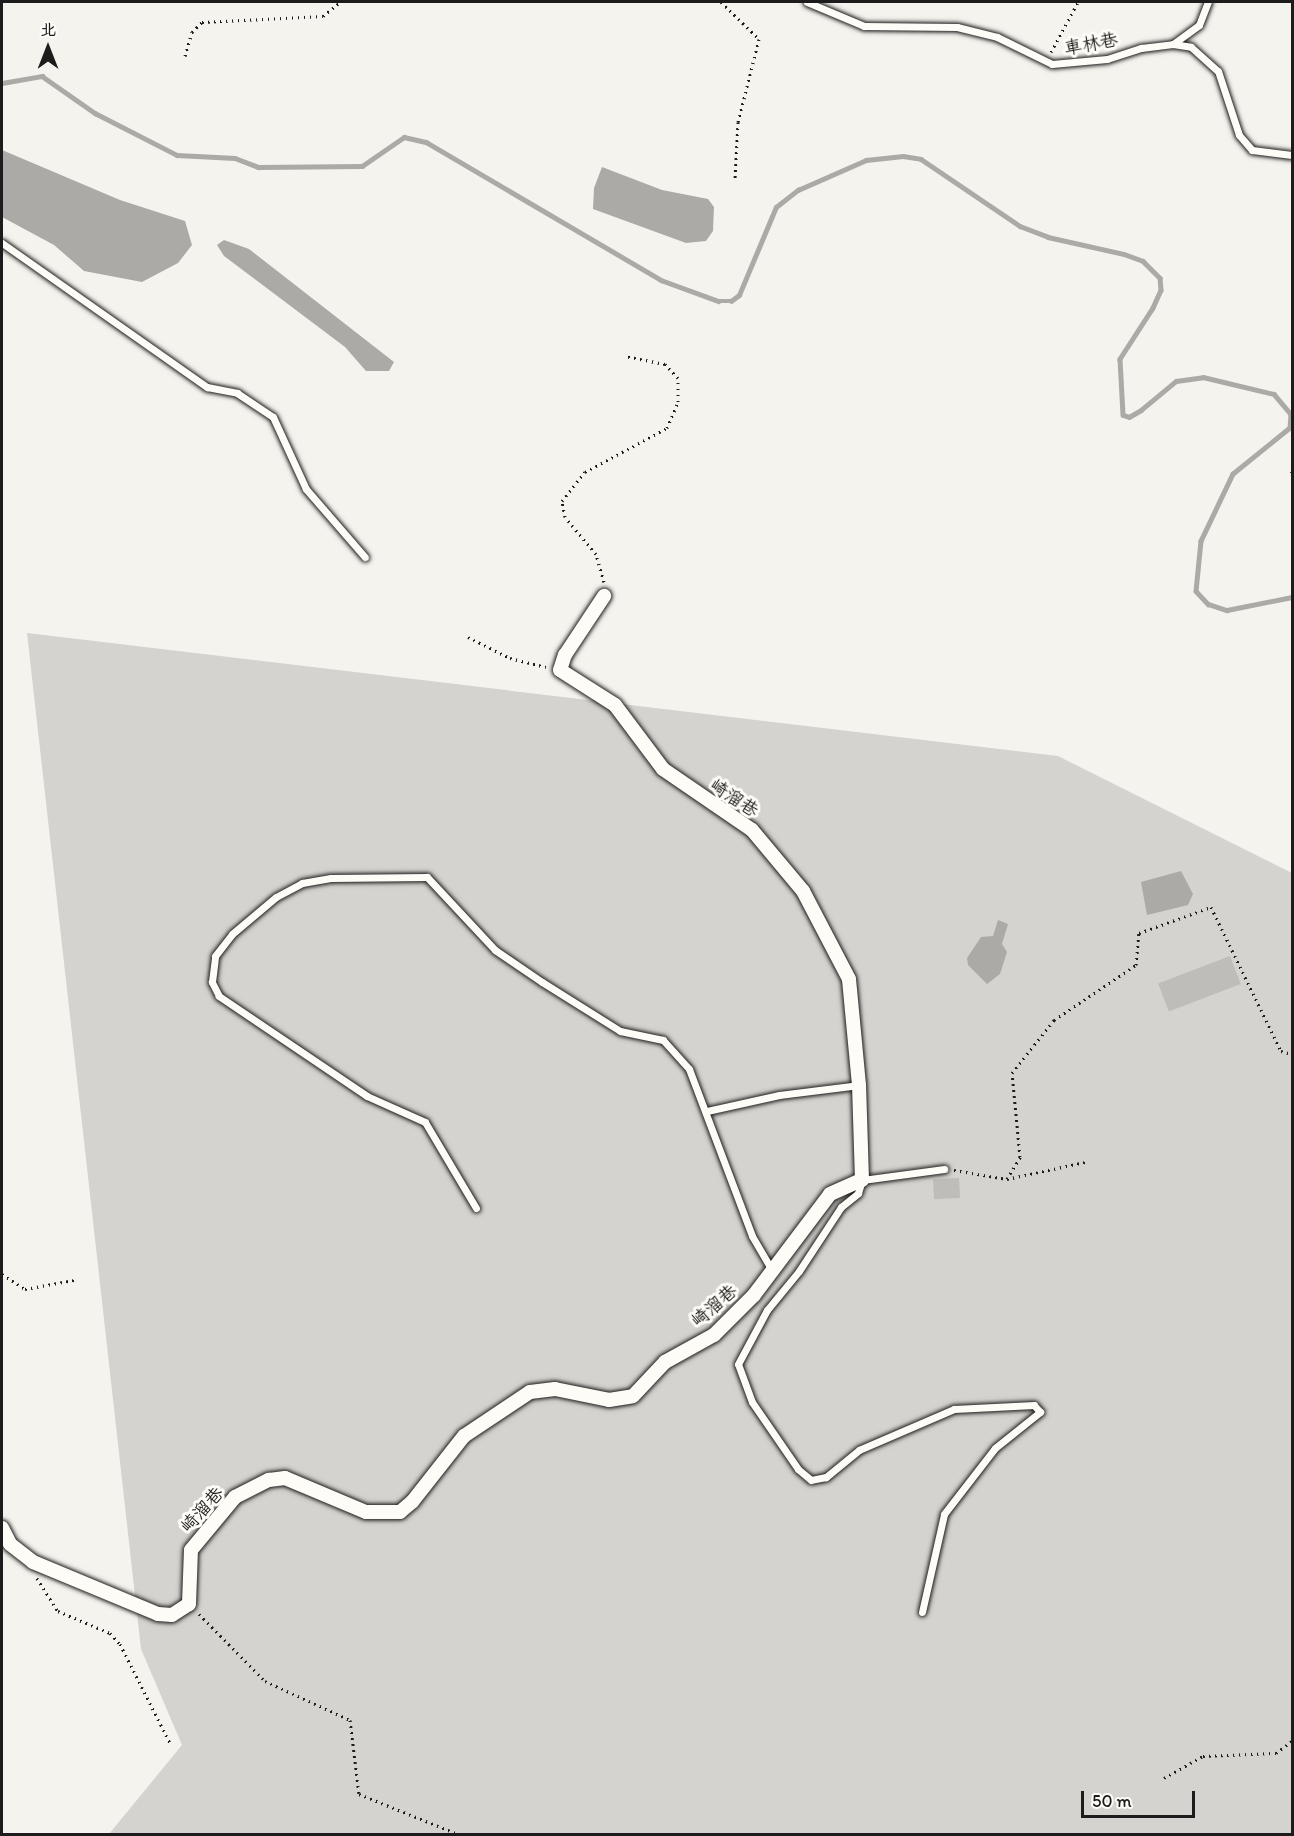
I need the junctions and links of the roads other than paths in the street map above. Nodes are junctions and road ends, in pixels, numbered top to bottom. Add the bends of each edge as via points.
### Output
1 (807, 2) edge
2 (1208, 2) edge
3 (1173, 44) junction
4 (1293, 155) edge
5 (2, 243) edge
6 (365, 557) dead end
7 (604, 596) road end
8 (860, 1085) junction
9 (707, 1111) junction
10 (944, 1168) road end
11 (862, 1180) junction
12 (476, 1208) dead end
13 (773, 1272) junction
14 (2, 1528) edge
15 (922, 1612) dead end

1 - 3 lane, 車林巷 via 864,26 957,27 997,37 1039,59 1068,64
2 - 3 lane via 1199,25
3 - 4 lane via 1191,47 1218,71 1239,135 1252,150
5 - 6 lane via 207,387 237,393 273,417 306,489
7 - 8 street, 崎溜巷 via 565,655 560,670 615,705 663,769 702,800 752,830 803,891 849,980
8 - 9 lane via 779,1095
8 - 11 street, 崎溜巷
9 - 12 lane via 689,1069 663,1040 620,1031 495,950 427,877 331,878 302,883 276,897 232,934 215,956 212,982 219,996 367,1096 425,1122
9 - 13 lane via 752,1236
10 - 11 lane
11 - 13 street, 崎溜巷 via 830,1194
11 - 15 lane via 858,1193 841,1207 799,1271 767,1310 738,1364 752,1402 798,1469 812,1480 826,1477 859,1449 954,1409 1034,1405 1040,1412 995,1448 944,1514
13 - 14 street, 崎溜巷 via 714,1335 665,1362 633,1396 609,1400 555,1389 530,1392 464,1436 400,1512 366,1512 285,1478 269,1480 235,1497 191,1550 189,1604 172,1615 158,1614 33,1562 10,1544

